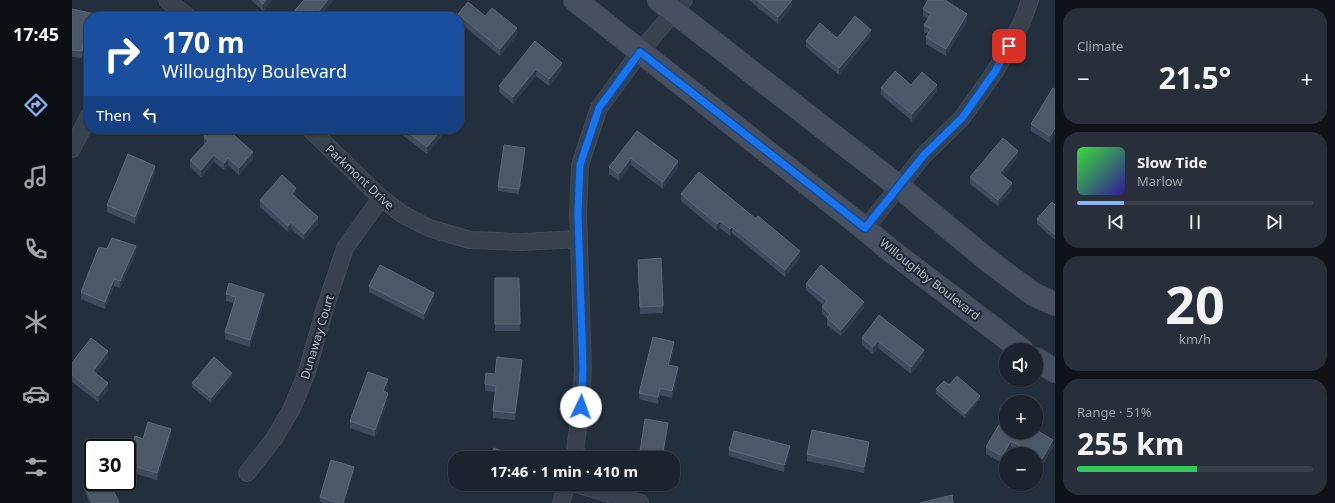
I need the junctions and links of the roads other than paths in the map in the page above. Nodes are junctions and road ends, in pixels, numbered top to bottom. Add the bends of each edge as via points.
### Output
1 (575, 0) edge
2 (1030, 0) edge
3 (672, 4) edge
4 (640, 52) junction
5 (84, 126) edge
6 (315, 134) edge
7 (72, 149) edge
8 (898, 186) junction
9 (381, 198) junction
10 (865, 228) junction
11 (578, 239) junction
12 (1055, 304) edge
13 (1013, 343) edge
14 (1043, 363) edge
15 (1055, 371) edge
16 (575, 451) edge
17 (247, 473) dead end
18 (565, 491) edge
19 (600, 491) edge
20 (561, 503) edge
21 (640, 503) edge

1 - 4 street, Willoughby Boulevard
2 - 8 street via 1022,22 996,70 962,118 923,156
3 - 4 street
3 - 8 street
4 - 10 street, Willoughby Boulevard
4 - 11 street via 599,108 580,165
5 - 7 street
6 - 9 street, Parkmont Drive
8 - 10 street
8 - 12 street via 1033,294
9 - 11 street, Parkmont Drive via 402,214 429,228 470,240 522,242
9 - 17 street, Dunaway Court via 345,248 307,372 292,408 274,439
10 - 13 street, Willoughby Boulevard via 890,250
11 - 16 street via 583,369
14 - 15 street
18 - 20 street
19 - 21 street

